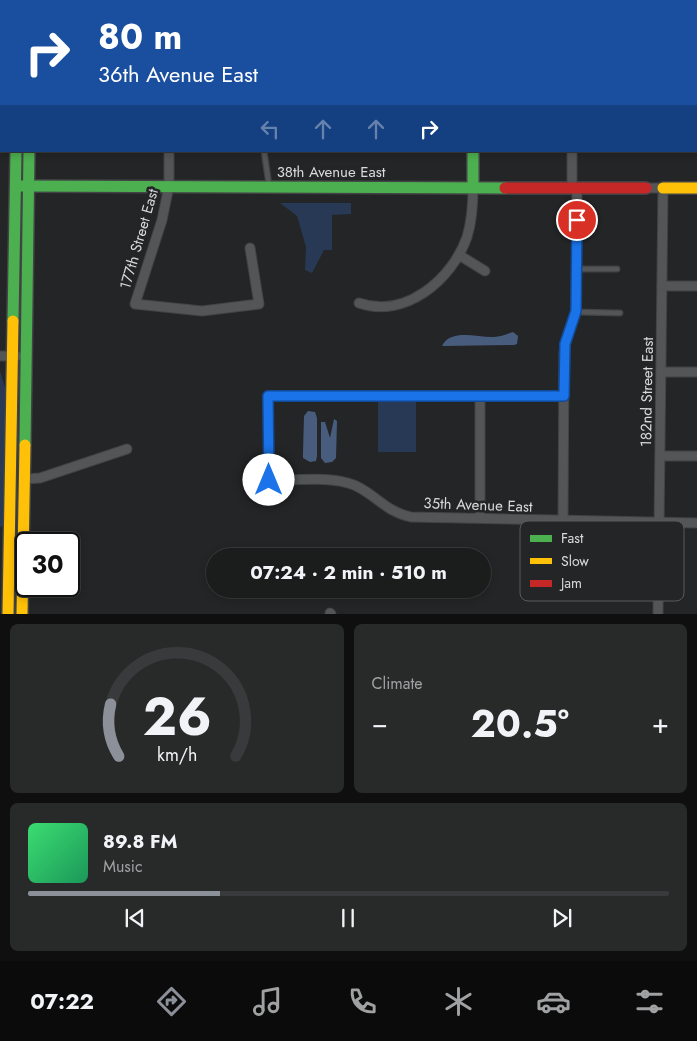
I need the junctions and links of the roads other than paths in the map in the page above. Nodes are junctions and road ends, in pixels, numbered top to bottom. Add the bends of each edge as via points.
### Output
1 (16, 152) edge
2 (29, 152) edge
3 (170, 152) edge
4 (264, 152) edge
5 (473, 152) edge
6 (572, 152) edge
7 (16, 186) junction
8 (29, 186) junction
9 (169, 186) junction
10 (270, 187) junction
11 (473, 187) junction
12 (574, 188) junction
13 (646, 188) joint
14 (663, 188) junction
15 (697, 188) edge
16 (250, 248) dead end
17 (459, 255) junction
18 (577, 268) junction
19 (616, 269) dead end
20 (485, 271) dead end
21 (662, 286) junction
22 (697, 286) edge
23 (359, 303) dead end
24 (576, 312) junction
25 (620, 313) dead end
26 (0, 356) edge
27 (13, 356) junction
28 (25, 356) junction
29 (661, 372) junction
30 (697, 372) edge
31 (480, 396) junction
32 (564, 396) junction
33 (127, 449) dead end
34 (660, 456) junction
35 (697, 456) edge
36 (25, 479) junction
37 (480, 517) junction
38 (563, 521) joint
39 (659, 521) edge
40 (684, 523) edge
41 (697, 523) edge
42 (658, 601) edge
43 (8, 614) edge
44 (22, 614) edge
45 (658, 614) edge

1 - 7 main road
2 - 8 main road
3 - 9 street, 177th Street East
4 - 10 lane
5 - 11 main road
6 - 12 street
7 - 8 main road, 38th Avenue East
7 - 27 main road
8 - 9 main road, 38th Avenue East
8 - 28 main road
9 - 10 main road, 38th Avenue East
9 - 16 street, 177th Street East via 156,241 135,304 191,311 259,304
10 - 11 main road, 38th Avenue East
11 - 12 main road, 38th Avenue East
11 - 17 street via 470,224
12 - 13 main road, 38th Avenue East
12 - 18 street
13 - 14 street
14 - 15 main road
14 - 21 street, 182nd Street East
17 - 20 street
17 - 23 street via 432,287 407,302 380,308
18 - 19 lane
18 - 24 street
21 - 22 street
21 - 29 street, 182nd Street East
24 - 25 lane
24 - 32 street via 565,344
26 - 27 street
27 - 28 street
27 - 43 main road
28 - 36 main road
29 - 30 street
29 - 34 street, 182nd Street East
31 - 32 street
31 - 37 street
31 - 37 street, 35th Avenue East via 268,396 269,480 352,484 391,511 412,517
32 - 38 street
33 - 36 street via 40,478
34 - 35 street
34 - 39 street, 182nd Street East
36 - 44 main road
37 - 38 street, 35th Avenue East
40 - 41 street, 35th Avenue East
42 - 45 street, 182nd Street East

